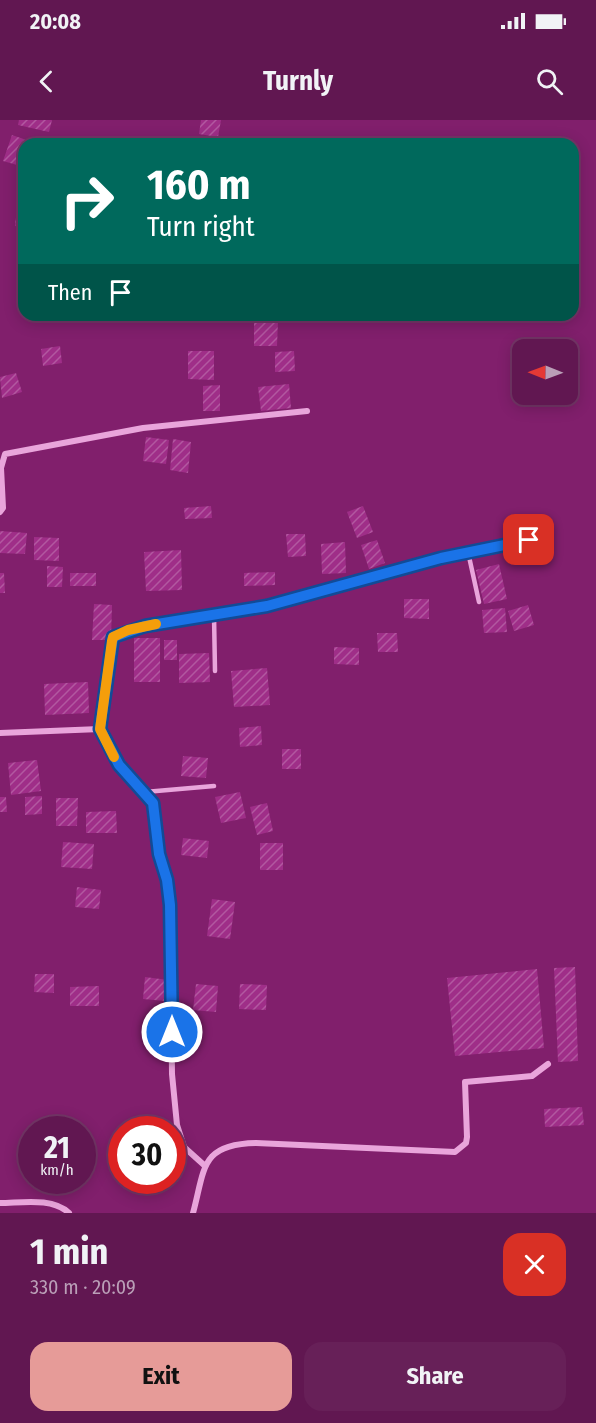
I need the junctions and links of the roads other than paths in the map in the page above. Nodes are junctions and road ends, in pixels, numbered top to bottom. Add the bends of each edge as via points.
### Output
1 (307, 411) dead end
2 (0, 512) edge
3 (529, 540) dead end
4 (468, 552) junction
5 (479, 602) dead end
6 (214, 615) junction
7 (215, 671) dead end
8 (100, 729) junction
9 (0, 733) edge
10 (214, 786) dead end
11 (146, 792) junction
12 (548, 1064) dead end
13 (204, 1165) junction
14 (0, 1203) edge
15 (69, 1213) edge
16 (193, 1213) edge

1 - 2 street via 122,431 6,454 1,468
3 - 4 street
4 - 5 lane
4 - 6 street via 267,606
6 - 7 lane
6 - 8 street via 145,626 113,637
8 - 9 street
8 - 11 street via 119,765
10 - 11 lane
11 - 13 street via 153,803 168,891 173,970 172,1074 177,1125 184,1147
12 - 13 street via 532,1076 465,1082 466,1143 455,1152 239,1143 227,1145
13 - 16 street
14 - 15 street via 48,1203

